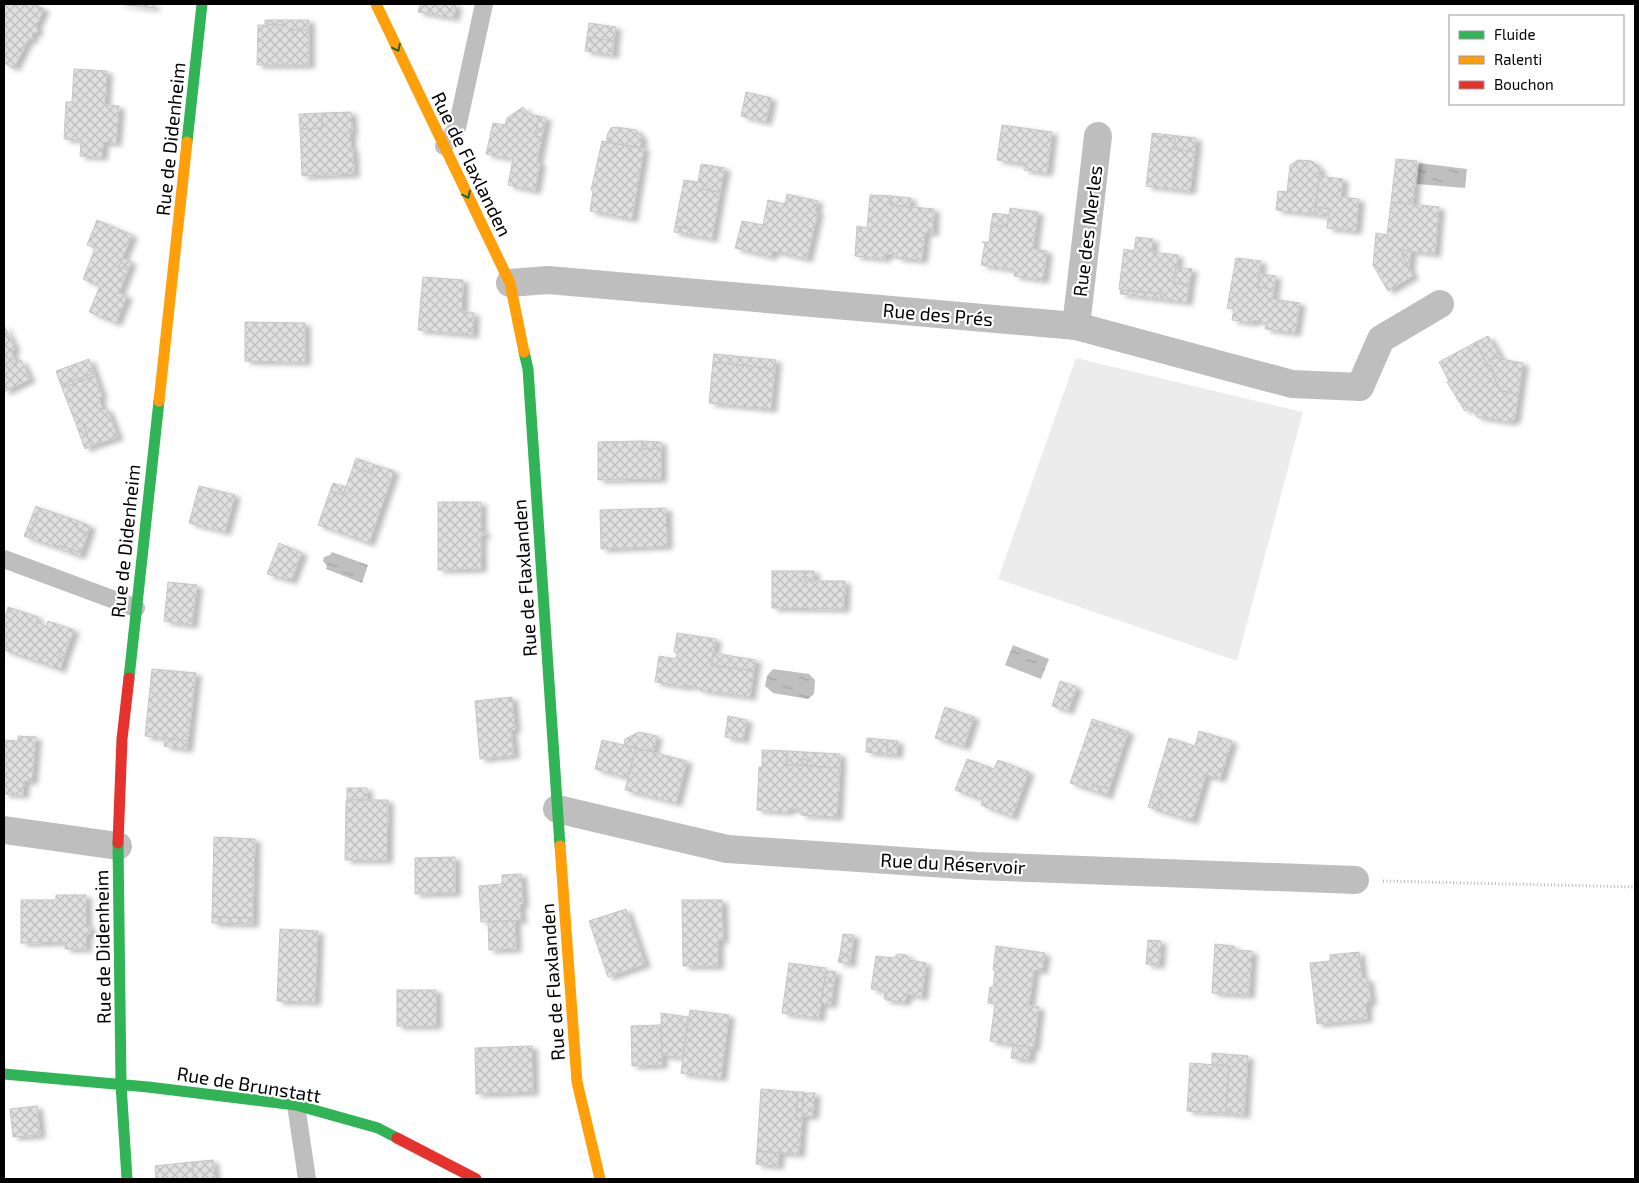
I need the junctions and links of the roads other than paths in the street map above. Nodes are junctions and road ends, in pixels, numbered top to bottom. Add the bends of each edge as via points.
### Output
1 (202, 4) edge
2 (376, 4) edge
3 (484, 4) edge
4 (1098, 136) dead end
5 (444, 146) junction
6 (510, 283) junction
7 (1440, 304) dead end
8 (1076, 326) junction
9 (4, 559) edge
10 (136, 608) junction
11 (557, 808) junction
12 (4, 830) edge
13 (118, 846) junction
14 (1355, 880) road end
15 (4, 1074) edge
16 (121, 1084) junction
17 (296, 1105) junction
18 (127, 1179) edge
19 (307, 1179) edge
20 (476, 1179) edge
21 (600, 1179) edge

1 - 10 street, Rue de Didenheim
2 -> 5 street, Rue de Flaxlanden
3 - 5 lane via 457,128
4 - 8 street, Rue des Merles
5 -> 6 street, Rue de Flaxlanden
6 - 8 street, Rue des Prés via 548,280
6 - 11 street, Rue de Flaxlanden via 528,369
7 - 8 street, Rue des Prés via 1381,339 1360,386 1292,384
9 - 10 lane
10 - 13 street, Rue de Didenheim via 122,739
11 - 14 street, Rue du Réservoir via 726,849 976,866
11 - 21 street, Rue de Flaxlanden via 577,1082
12 - 13 street
13 - 16 street, Rue de Didenheim
15 - 16 street, Rue de Brunstatt
16 - 17 street, Rue de Brunstatt
16 - 18 street, Rue de Didenheim
17 - 19 lane
17 - 20 street, Rue de Brunstatt via 378,1128

